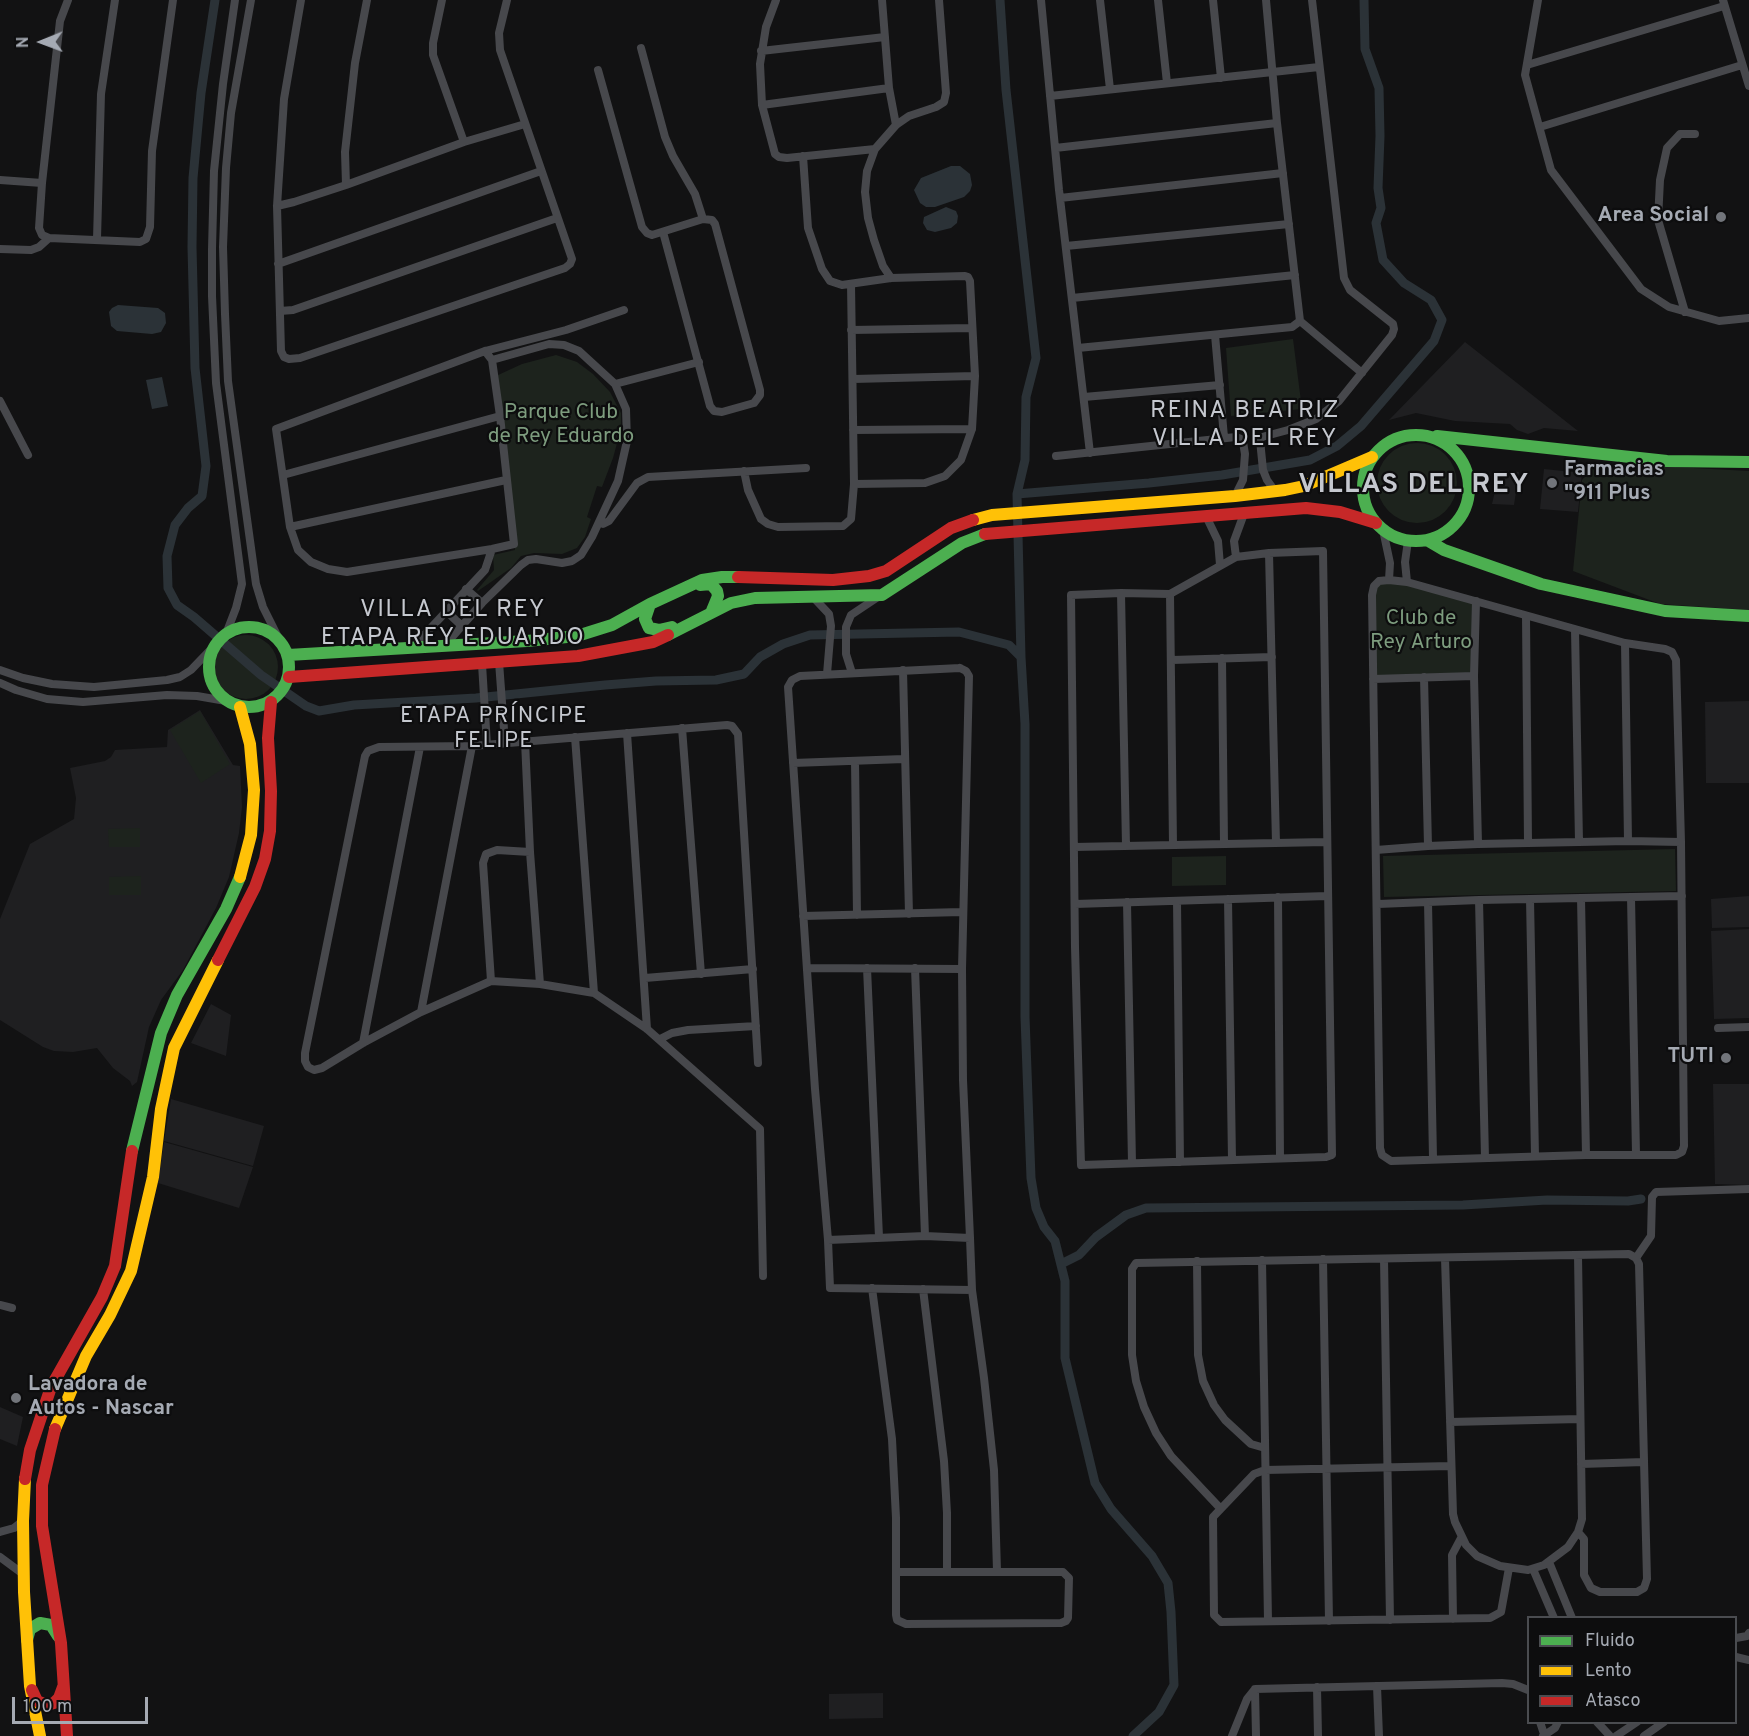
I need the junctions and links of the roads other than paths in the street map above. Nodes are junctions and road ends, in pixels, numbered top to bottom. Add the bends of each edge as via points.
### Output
1 (68, 0) edge
2 (115, 0) edge
3 (173, 0) edge
4 (236, 0) edge
5 (251, 0) edge
6 (301, 0) edge
7 (367, 0) edge
8 (442, 0) edge
9 (507, 0) edge
10 (776, 0) edge
11 (882, 0) edge
12 (939, 0) edge
13 (1041, 0) edge
14 (1100, 0) edge
15 (1158, 0) edge
16 (1213, 0) edge
17 (1266, 0) edge
18 (1312, 0) edge
19 (1539, 0) edge
20 (1723, 3) edge
21 (885, 37) junction
22 (641, 48) dead end
23 (760, 51) junction
24 (1527, 65) junction
25 (1742, 65) junction
26 (1319, 67) junction
27 (598, 70) dead end
28 (1273, 73) junction
29 (1221, 78) junction
30 (1167, 83) junction
31 (1749, 86) edge
32 (890, 88) junction
33 (1110, 89) junction
34 (1050, 96) junction
35 (762, 105) junction
36 (1277, 123) junction
37 (525, 124) junction
38 (896, 125) junction
39 (1540, 127) junction
40 (1695, 134) dead end
41 (464, 142) junction
42 (1055, 148) junction
43 (875, 149) junction
44 (803, 156) junction
45 (542, 171) junction
46 (1283, 173) junction
47 (0, 180) edge
48 (42, 183) junction
49 (346, 186) junction
50 (1060, 198) junction
51 (277, 206) junction
52 (557, 218) junction
53 (703, 219) junction
54 (1289, 224) junction
55 (663, 232) junction
56 (50, 238) junction
57 (98, 239) junction
58 (1066, 246) junction
59 (0, 249) edge
60 (278, 264) junction
61 (1295, 275) junction
62 (891, 278) junction
63 (851, 284) junction
64 (1072, 298) junction
65 (624, 310) dead end
66 (280, 311) junction
67 (1685, 312) junction
68 (1749, 318) edge
69 (1300, 321) junction
70 (972, 328) junction
71 (851, 330) junction
72 (1215, 334) junction
73 (1078, 348) junction
74 (485, 351) junction
75 (492, 360) junction
76 (699, 362) junction
77 (1362, 373) junction
78 (975, 376) junction
79 (853, 379) junction
80 (615, 384) junction
81 (1220, 385) junction
82 (1084, 397) junction
83 (0, 401) edge
84 (500, 416) junction
85 (972, 429) junction
86 (853, 430) junction
87 (1426, 435) junction
88 (1224, 437) junction
89 (1090, 453) junction
90 (28, 455) dead end
91 (1056, 456) dead end
92 (1372, 457) junction
93 (1749, 462) edge
94 (806, 468) dead end
95 (744, 471) junction
96 (283, 475) junction
97 (506, 480) junction
98 (854, 484) junction
99 (1275, 491) junction
100 (1235, 496) junction
101 (1245, 511) junction
102 (1206, 516) junction
103 (599, 522) junction
104 (290, 527) junction
105 (1380, 527) junction
106 (1427, 540) junction
107 (1408, 541) junction
108 (492, 549) junction
109 (1269, 553) junction
110 (1236, 558) junction
111 (1220, 565) junction
112 (1389, 580) junction
113 (1407, 582) junction
114 (466, 589) junction
115 (675, 592) junction
116 (1121, 593) junction
117 (1170, 594) junction
118 (882, 595) junction
119 (813, 597) junction
120 (1476, 601) junction
121 (483, 603) junction
122 (650, 604) junction
123 (446, 611) junction
124 (711, 613) junction
125 (1526, 616) junction
126 (1749, 616) edge
127 (696, 621) junction
128 (462, 626) junction
129 (1575, 630) junction
130 (226, 634) junction
131 (279, 639) junction
132 (1625, 643) junction
133 (215, 645) junction
134 (445, 645) junction
135 (413, 647) junction
136 (288, 655) junction
137 (1272, 657) junction
138 (1222, 658) junction
139 (1172, 660) junction
140 (499, 662) junction
141 (482, 664) junction
142 (0, 670) edge
143 (903, 670) junction
144 (827, 674) junction
145 (852, 674) junction
146 (1474, 676) junction
147 (289, 677) junction
148 (1424, 677) junction
149 (1373, 679) junction
150 (0, 683) edge
151 (226, 701) junction
152 (271, 702) junction
153 (240, 707) junction
154 (502, 713) junction
155 (486, 714) junction
156 (682, 728) junction
157 (627, 733) junction
158 (575, 737) junction
159 (525, 741) junction
160 (505, 743) junction
161 (487, 745) junction
162 (472, 746) junction
163 (420, 747) junction
164 (904, 759) junction
165 (855, 761) junction
166 (793, 763) junction
167 (1326, 842) junction
168 (1579, 842) junction
169 (1628, 842) junction
170 (1681, 842) junction
171 (1276, 843) junction
172 (1528, 843) junction
173 (1224, 844) junction
174 (1478, 844) junction
175 (1173, 845) junction
176 (1126, 846) junction
177 (1428, 846) junction
178 (1074, 847) junction
179 (1376, 850) junction
180 (530, 852) junction
181 (1327, 896) junction
182 (1682, 896) junction
183 (1278, 897) junction
184 (1631, 897) junction
185 (1581, 898) junction
186 (1227, 899) junction
187 (1530, 899) junction
188 (1479, 900) junction
189 (1177, 901) junction
190 (1127, 902) junction
191 (1428, 902) junction
192 (1075, 904) junction
193 (1378, 904) junction
194 (962, 912) junction
195 (909, 914) junction
196 (857, 915) junction
197 (803, 916) junction
198 (807, 968) junction
199 (867, 968) junction
200 (915, 968) junction
201 (753, 969) junction
202 (962, 969) junction
203 (701, 974) junction
204 (645, 978) junction
205 (491, 981) junction
206 (540, 984) junction
207 (594, 993) junction
208 (421, 1012) junction
209 (756, 1026) junction
210 (1749, 1027) edge
211 (1718, 1028) dead end
212 (647, 1029) junction
213 (660, 1039) junction
214 (363, 1042) junction
215 (758, 1063) dead end
216 (1636, 1154) junction
217 (1586, 1155) junction
218 (1535, 1156) junction
219 (1280, 1158) junction
220 (1433, 1158) junction
221 (1485, 1158) junction
222 (1232, 1160) junction
223 (1180, 1162) junction
224 (1132, 1163) junction
225 (1749, 1189) edge
226 (925, 1236) junction
227 (879, 1237) junction
228 (970, 1238) junction
229 (828, 1240) junction
230 (1578, 1255) junction
231 (1445, 1258) junction
232 (1636, 1258) junction
233 (1323, 1259) junction
234 (1384, 1259) junction
235 (1262, 1260) junction
236 (1197, 1261) junction
237 (763, 1275) dead end
238 (872, 1288) junction
239 (923, 1289) junction
240 (972, 1290) junction
241 (0, 1305) edge
242 (12, 1308) dead end
243 (1580, 1419) junction
244 (1450, 1422) junction
245 (1265, 1448) junction
246 (1644, 1462) junction
247 (1581, 1464) junction
248 (1451, 1466) junction
249 (1387, 1468) junction
250 (1328, 1469) junction
251 (1265, 1470) junction
252 (1220, 1508) junction
253 (23, 1521) junction
254 (0, 1532) edge
255 (1578, 1532) junction
256 (1461, 1538) junction
257 (0, 1557) edge
258 (1549, 1562) junction
259 (1509, 1568) junction
260 (1533, 1569) junction
261 (997, 1571) junction
262 (896, 1572) junction
263 (946, 1572) junction
264 (23, 1574) junction
265 (1554, 1616) edge
266 (1572, 1616) edge
267 (1453, 1619) junction
268 (1390, 1620) junction
269 (1268, 1621) junction
270 (1329, 1621) junction
271 (61, 1643) junction
272 (27, 1646) junction
273 (64, 1681) junction
274 (30, 1686) junction
275 (1377, 1686) junction
276 (1317, 1687) junction
277 (1255, 1689) junction
278 (1527, 1690) edge
279 (1557, 1724) edge
280 (1599, 1724) edge
281 (1634, 1724) edge
282 (1661, 1724) edge
283 (1544, 1735) edge
284 (40, 1736) edge
285 (67, 1736) edge
286 (1232, 1736) edge
287 (1256, 1736) edge
288 (1318, 1736) edge
289 (1379, 1736) edge
290 (1610, 1736) edge
291 (1616, 1736) edge
292 (1644, 1736) edge

1 - 48 street via 60,21
2 - 57 street via 101,94
3 - 57 street via 152,151 148,235 140,242
4 - 130 street via 214,171 212,249 216,383 242,584
5 - 131 street via 231,112 226,168 225,314 228,381 256,584
6 - 51 street via 284,99
7 - 49 street via 355,63 345,152
8 - 41 street via 433,55
9 - 37 street via 499,43
10 - 23 street
11 - 21 street
12 - 38 street via 945,98 941,105
13 - 34 street
14 - 33 street
15 - 30 street
16 - 29 street
17 - 28 street
18 - 26 street
19 - 24 street
20 - 24 street
20 - 25 street
21 - 23 street
21 - 32 street
22 - 53 street via 665,137 695,194
23 - 35 street
24 - 39 street via 1525,75
25 - 31 street
25 - 39 street
26 - 28 street
26 - 77 street via 1344,278 1350,290 1393,324 1394,329
27 - 55 street via 642,227 652,235
28 - 29 street
28 - 36 street
29 - 30 street
30 - 33 street
32 - 35 street
32 - 38 street
33 - 34 street
34 - 42 street
35 - 44 street via 775,154
36 - 42 street
36 - 46 street
37 - 41 street
37 - 45 street
38 - 43 street
39 - 67 street via 1551,170 1641,289
40 - 67 street via 1680,134 1667,148 1660,180 1658,220
41 - 49 street
42 - 50 street
43 - 44 street
43 - 62 street via 867,171 868,218
44 - 63 street via 808,228 822,269 835,283
45 - 52 street
45 - 60 street
46 - 50 street
46 - 54 street
47 - 48 street
48 - 56 street via 39,228
49 - 51 street
50 - 58 street
51 - 60 street
52 - 66 street
52 - 66 street via 572,258 567,267 311,354 284,357
53 - 55 street
53 - 76 street via 715,224 759,390 758,399 722,412 714,411
54 - 58 street
54 - 61 street
55 - 76 street
56 - 57 street
56 - 59 street via 31,250
58 - 64 street
60 - 66 street
61 - 64 street
61 - 69 street
62 - 63 street
62 - 70 street via 968,277
63 - 71 street
64 - 73 street
65 - 74 street
67 - 68 street via 1719,321
69 - 72 street via 1292,327
69 - 77 street
70 - 71 street
70 - 78 street
71 - 79 street
72 - 73 street
72 - 81 street
73 - 82 street
74 - 75 street
74 - 96 street via 276,429
75 - 80 street via 549,344 564,345 579,351
75 - 84 street
76 - 80 street
77 - 99 street via 1339,401 1316,419 1262,436 1263,470
78 - 79 street
78 - 85 street
79 - 86 street
80 - 103 street via 626,409 627,441 618,482
81 - 82 street
81 - 88 street
82 - 89 street
83 - 90 street
84 - 96 street
84 - 97 street
85 - 86 street
85 - 98 street via 961,460 945,476 925,483
86 - 98 street
87 - 92 street via 1396,438
87 - 93 street via 1667,461
87 - 106 street via 1457,454 1466,470 1469,488 1466,506 1457,522 1444,534
88 - 89 street
88 - 100 street via 1241,439 1245,453 1244,480
89 - 91 street
92 - 99 street via 1304,486
92 - 105 street via 1363,491 1367,508
94 - 95 street
95 - 98 street via 761,519 778,527 846,525 853,516
95 - 103 street via 648,477 637,483 609,521
96 - 104 street
97 - 104 street
97 - 108 street via 514,544
99 - 100 street
100 - 115 street via 992,515 951,528 886,571 869,576 833,580 722,577 702,580
101 - 102 street
101 - 105 street via 1306,508 1340,512
101 - 110 street via 1234,540
102 - 111 street via 1218,541
102 - 118 street via 979,535
103 - 121 street via 581,555 562,562 528,560
104 - 108 street via 298,550 311,562 347,572
105 - 107 street
105 - 112 street via 1390,563
106 - 107 street
106 - 126 street via 1444,550 1541,584 1665,611
107 - 113 street
108 - 114 street via 485,570
109 - 110 street
109 - 137 street
109 - 167 street via 1323,551
110 - 111 street
111 - 117 street
112 - 113 street
112 - 149 street via 1379,581 1372,595
113 - 120 street
114 - 121 street
114 - 123 street
115 - 122 street
115 - 124 street via 706,584 714,586 718,596
116 - 117 street
116 - 176 street
116 - 178 street via 1071,595
117 - 139 street
118 - 119 street
118 - 145 street via 850,615 846,650
119 - 124 street via 755,598 731,603
119 - 144 street via 829,614
120 - 125 street
120 - 146 street
121 - 128 street
122 - 127 street via 645,619 650,628 659,630
122 - 134 street via 612,626 577,636
123 - 128 street
123 - 135 street
124 - 127 street
125 - 129 street
125 - 172 street
127 - 140 street via 654,642 578,656
128 - 134 street
129 - 132 street
129 - 168 street
130 - 131 street via 244,627 263,629
130 - 133 street
131 - 136 street
132 - 169 street
132 - 170 street via 1665,649 1676,660
133 - 142 street via 191,670 167,680 94,687 52,684
133 - 151 street via 209,675 215,690
134 - 135 street
135 - 136 street
136 - 147 street
137 - 138 street
137 - 171 street
138 - 139 street
138 - 173 street
139 - 175 street
140 - 141 street
140 - 154 street
141 - 147 street
141 - 155 street
143 - 145 street
143 - 164 street
143 - 194 street via 960,668 969,676
144 - 145 street
144 - 166 street via 800,676 788,687
146 - 148 street
146 - 174 street
147 - 152 street
148 - 149 street
148 - 177 street
149 - 179 street
150 - 151 street via 56,700 83,702 167,694
151 - 153 street
152 - 153 street via 256,708
152 - 271 street via 270,831 265,859 255,887 174,1048 161,1109 153,1178 131,1271 86,1356 54,1430 49,1452 42,1485 42,1526
153 - 253 street via 250,744 254,790 251,836 243,871 161,1033 128,1169 115,1266 102,1297 51,1387 30,1450
154 - 155 street
154 - 160 street
155 - 161 street
156 - 157 street
156 - 201 street via 727,725 738,734
156 - 203 street
157 - 158 street
157 - 204 street
158 - 159 street
158 - 207 street
159 - 160 street
159 - 180 street
160 - 161 street
161 - 162 street
162 - 163 street
162 - 208 street
163 - 214 street
163 - 214 street via 379,747 365,756 305,1061 314,1070 322,1068
164 - 165 street
164 - 195 street
165 - 166 street
165 - 196 street
166 - 197 street
167 - 171 street
167 - 181 street
168 - 169 street
168 - 172 street
169 - 170 street
170 - 182 street
171 - 173 street
172 - 174 street
173 - 175 street
174 - 177 street
175 - 176 street
176 - 178 street
177 - 179 street
178 - 192 street
179 - 193 street
180 - 205 street via 497,850 486,854 483,862
180 - 206 street
181 - 183 street
181 - 219 street via 1332,1153 1328,1157
182 - 184 street
182 - 216 street via 1684,1146 1676,1155
183 - 186 street
183 - 219 street
184 - 185 street
184 - 216 street
185 - 187 street
185 - 217 street
186 - 189 street
186 - 222 street
187 - 188 street
187 - 218 street
188 - 191 street
188 - 221 street
189 - 190 street
189 - 223 street
190 - 192 street
190 - 224 street
191 - 193 street
191 - 220 street
192 - 224 street via 1081,1165
193 - 220 street via 1380,1148 1391,1161
194 - 195 street
194 - 202 street
195 - 196 street
196 - 197 street
197 - 198 street
198 - 199 street
198 - 229 street
199 - 200 street
199 - 227 street
200 - 202 street
200 - 226 street
201 - 203 street
201 - 209 street
202 - 228 street
203 - 204 street
204 - 212 street
205 - 206 street
205 - 208 street
206 - 207 street
207 - 212 street
208 - 214 street
209 - 213 street via 688,1030
209 - 215 street
210 - 211 street
212 - 213 street
213 - 237 street via 760,1129
216 - 217 street
217 - 218 street
218 - 221 street
219 - 222 street
220 - 221 street
222 - 223 street
223 - 224 street
225 - 232 street via 1656,1192 1652,1197 1651,1236
226 - 227 street
226 - 228 street
227 - 229 street
228 - 240 street
229 - 238 street via 830,1288
230 - 231 street
230 - 232 street via 1629,1254
230 - 243 street
231 - 234 street
231 - 244 street
232 - 246 street via 1640,1264
233 - 234 street
233 - 235 street
233 - 250 street
234 - 249 street
235 - 236 street
235 - 245 street
236 - 245 street via 1198,1355 1203,1381 1225,1420 1251,1444
236 - 252 street via 1141,1262 1133,1266 1133,1362 1139,1393 1156,1433 1180,1467
238 - 239 street
238 - 262 street via 892,1439
239 - 240 street
239 - 263 street via 945,1469
240 - 261 street via 994,1470
241 - 242 street
243 - 244 street
243 - 247 street
244 - 248 street
245 - 251 street
246 - 247 street
246 - 255 street via 1644,1588 1637,1592 1600,1592 1591,1588 1584,1575 1584,1539
247 - 255 street via 1582,1519
248 - 249 street
248 - 256 street via 1453,1514
249 - 250 street
249 - 268 street
250 - 251 street
250 - 270 street
251 - 252 street via 1254,1474
251 - 269 street
252 - 269 street via 1212,1526 1214,1615 1221,1622
253 - 254 street
253 - 264 street
255 - 258 street via 1568,1547
256 - 259 street via 1477,1556
256 - 267 street via 1452,1555
257 - 264 street
258 - 260 street
258 - 266 street
259 - 260 street
259 - 267 street via 1500,1614
260 - 265 street
261 - 262 street via 1065,1573 1069,1578 1068,1620 902,1624 896,1615
261 - 263 street
262 - 263 street
264 - 272 street
267 - 268 street
268 - 270 street
269 - 270 street
271 - 272 street via 54,1627 40,1623 29,1631
271 - 273 street
272 - 274 street
273 - 274 street via 61,1695 51,1704 37,1701
273 - 285 street
274 - 284 street
275 - 276 street
275 - 278 street via 1502,1683
275 - 289 street
276 - 277 street
276 - 288 street
277 - 286 street
277 - 287 street
279 - 283 street
280 - 290 street
281 - 291 street
282 - 292 street

